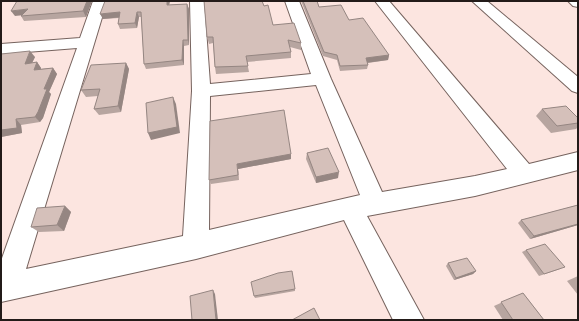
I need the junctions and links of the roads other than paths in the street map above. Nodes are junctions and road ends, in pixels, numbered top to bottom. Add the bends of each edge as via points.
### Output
1 (100, 1) edge
2 (197, 1) edge
3 (292, 1) edge
4 (382, 1) edge
5 (479, 1) edge
6 (575, 1) edge
7 (578, 3) edge
8 (88, 42) junction
9 (1, 49) edge
10 (322, 79) junction
11 (578, 87) edge
12 (201, 91) junction
13 (578, 161) edge
14 (524, 173) junction
15 (363, 206) junction
16 (196, 246) junction
17 (4, 288) edge
18 (408, 320) edge

1 - 8 street
2 - 12 street
3 - 10 street
4 - 14 street
5 - 11 street
6 - 7 street
8 - 9 street
8 - 17 street
10 - 12 street
10 - 15 street
12 - 16 street
13 - 14 street
14 - 15 street via 475,186
15 - 16 street
15 - 18 street
16 - 17 street

